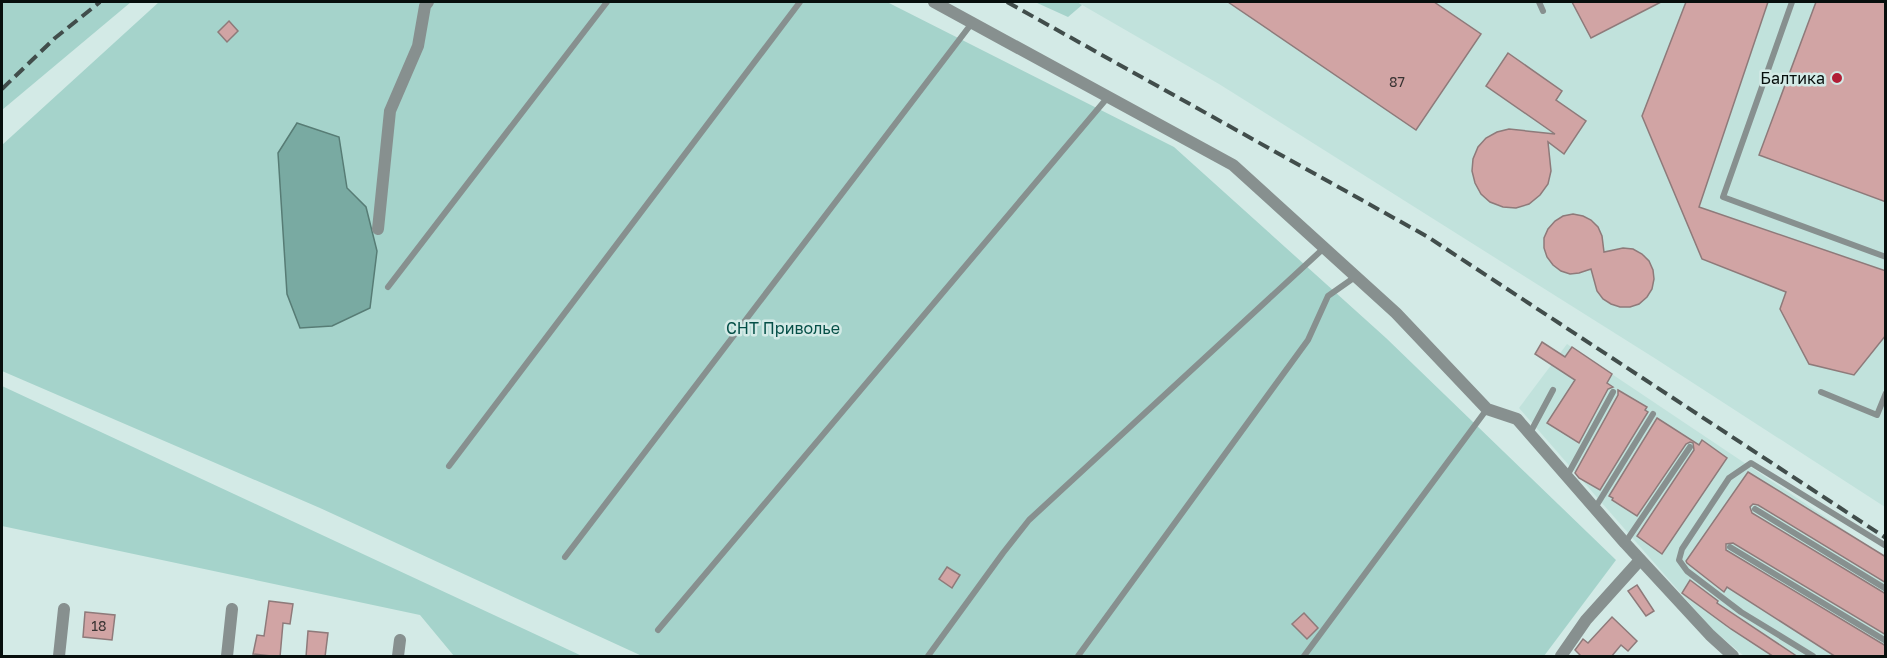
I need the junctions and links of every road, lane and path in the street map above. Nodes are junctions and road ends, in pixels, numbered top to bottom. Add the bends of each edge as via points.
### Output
1 (428, 2) edge
2 (607, 2) edge
3 (800, 2) edge
4 (934, 2) edge
5 (1539, 2) edge
6 (1792, 2) edge
7 (1543, 11) dead end
8 (973, 22) junction
9 (1108, 96) junction
10 (378, 229) dead end
11 (1324, 248) junction
12 (1886, 256) edge
13 (1355, 277) junction
14 (388, 287) dead end
15 (1553, 390) dead end
16 (1613, 392) dead end
17 (1821, 392) dead end
18 (1886, 393) edge
19 (1487, 409) junction
20 (1653, 414) dead end
21 (1530, 433) junction
22 (1690, 447) dead end
23 (448, 466) dead end
24 (1567, 476) junction
25 (1595, 509) junction
26 (1755, 509) dead end
27 (1624, 543) junction
28 (1886, 546) edge
29 (1730, 547) dead end
30 (565, 557) dead end
31 (1640, 560) junction
32 (1886, 589) edge
33 (64, 609) dead end
34 (232, 609) dead end
35 (658, 630) dead end
36 (400, 640) dead end
37 (1886, 641) edge
38 (59, 657) edge
39 (227, 657) edge
40 (398, 657) edge
41 (928, 657) edge
42 (1078, 657) edge
43 (1304, 657) edge
44 (1562, 657) edge
45 (1733, 657) edge
46 (1813, 657) edge

1 - 10 street via 418,46 390,111
2 - 14 lane
3 - 23 lane
4 - 8 street
5 - 7 lane
6 - 12 lane via 1723,197
8 - 9 street
8 - 30 lane
9 - 11 street via 1233,165
9 - 35 lane
11 - 13 street
11 - 41 lane via 1029,520
13 - 19 street via 1396,313
13 - 42 lane via 1328,296 1308,340
15 - 21 lane
16 - 24 lane
17 - 18 lane via 1877,415
19 - 21 street via 1517,419
19 - 43 lane
20 - 25 lane
21 - 24 street
22 - 27 lane
24 - 25 street
25 - 27 street
26 - 32 lane
27 - 31 street
28 - 46 lane via 1751,463 1729,478 1682,549 1679,560 1687,571 1741,612
29 - 37 lane
31 - 44 street via 1586,620
31 - 45 street
33 - 38 street
34 - 39 street
36 - 40 street

